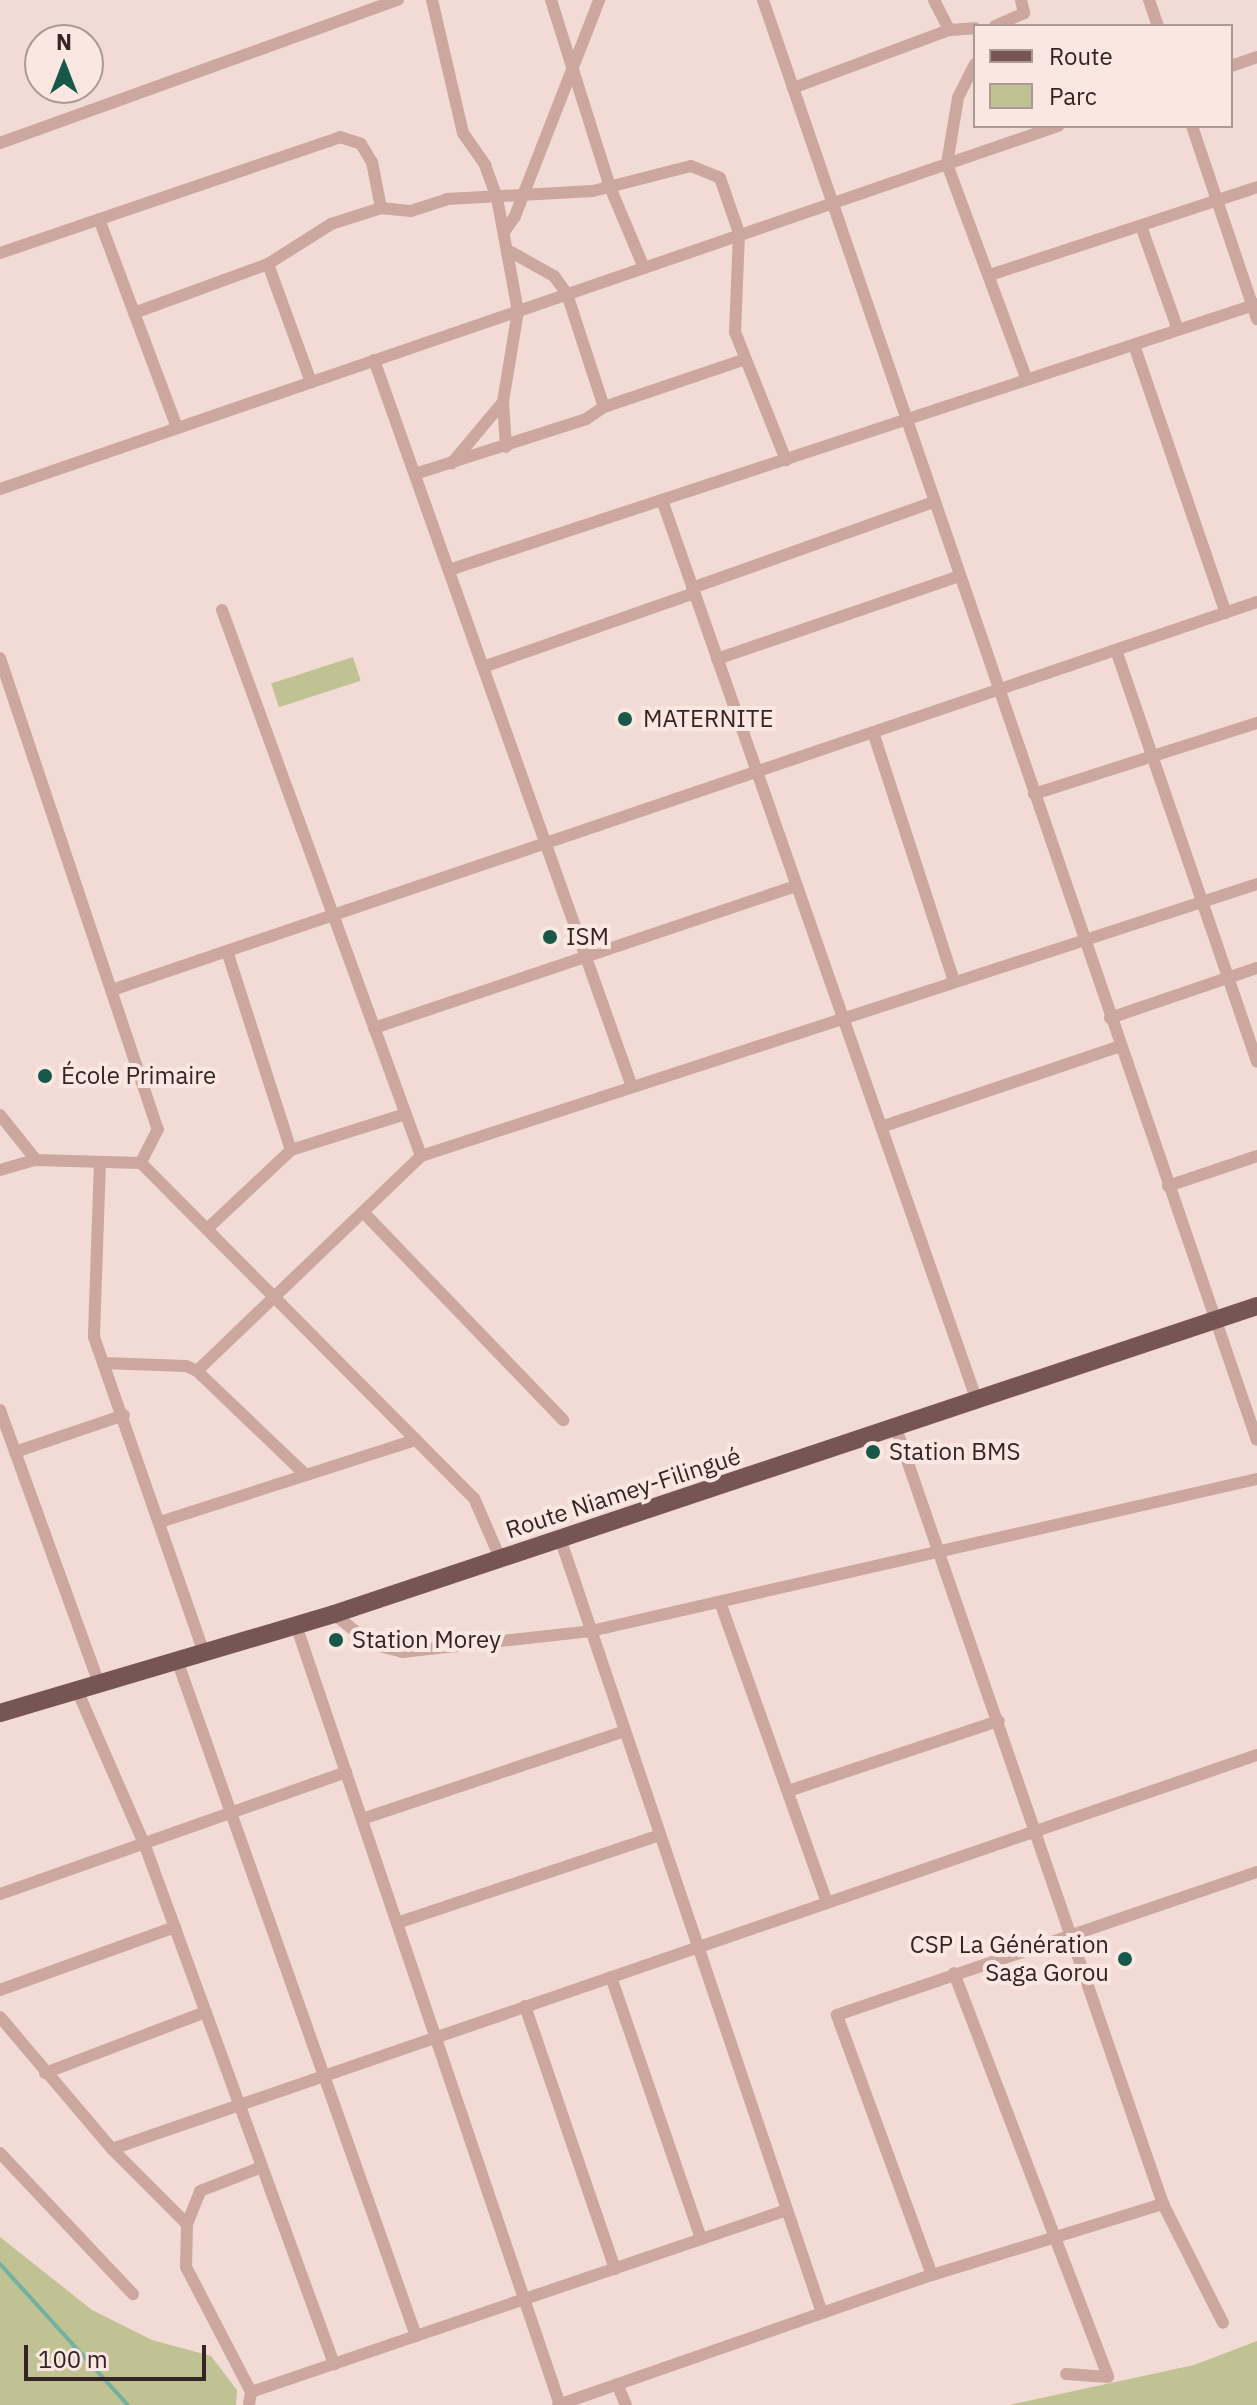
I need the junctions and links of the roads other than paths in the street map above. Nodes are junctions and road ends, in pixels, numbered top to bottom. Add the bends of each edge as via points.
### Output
1 (398, 0) edge
2 (432, 0) edge
3 (551, 0) edge
4 (599, 0) edge
5 (763, 0) edge
6 (934, 0) edge
7 (1021, 0) edge
8 (1149, 0) edge
9 (1027, 20) edge
10 (1006, 24) edge
11 (1157, 24) edge
12 (973, 28) edge
13 (949, 30) junction
14 (1257, 57) edge
15 (1233, 65) edge
16 (973, 68) edge
17 (574, 71) junction
18 (793, 88) junction
19 (1052, 128) edge
20 (1193, 128) edge
21 (0, 143) edge
22 (947, 164) junction
23 (610, 187) junction
24 (1257, 187) edge
25 (522, 196) junction
26 (497, 198) junction
27 (1217, 201) junction
28 (833, 203) junction
29 (381, 208) junction
30 (99, 219) junction
31 (1141, 226) junction
32 (504, 232) junction
33 (739, 233) junction
34 (511, 252) junction
35 (0, 253) edge
36 (268, 264) junction
37 (644, 268) junction
38 (990, 275) junction
39 (567, 294) junction
40 (1256, 310) edge
41 (518, 311) junction
42 (134, 313) junction
43 (1178, 330) junction
44 (1134, 345) junction
45 (374, 360) junction
46 (743, 360) junction
47 (1027, 380) junction
48 (311, 382) junction
49 (503, 402) junction
50 (604, 407) junction
51 (906, 420) junction
52 (177, 428) junction
53 (506, 447) junction
54 (786, 460) junction
55 (452, 463) junction
56 (415, 474) junction
57 (0, 489) edge
58 (662, 500) junction
59 (934, 502) junction
60 (449, 570) junction
61 (959, 576) junction
62 (693, 591) junction
63 (1257, 602) edge
64 (222, 610) dead end
65 (1226, 613) junction
66 (1116, 650) junction
67 (0, 658) edge
68 (717, 659) junction
69 (483, 667) junction
70 (999, 690) junction
71 (1257, 723) edge
72 (873, 732) junction
73 (1153, 756) junction
74 (757, 772) junction
75 (1034, 794) junction
76 (545, 843) junction
77 (1257, 884) edge
78 (797, 886) junction
79 (1202, 901) junction
80 (333, 915) junction
81 (1084, 940) junction
82 (227, 951) junction
83 (586, 957) junction
84 (1257, 968) edge
85 (1228, 977) junction
86 (954, 982) junction
87 (112, 990) junction
88 (843, 1018) junction
89 (1110, 1018) junction
90 (374, 1028) junction
91 (1120, 1046) junction
92 (1257, 1062) edge
93 (632, 1087) junction
94 (405, 1114) junction
95 (0, 1115) edge
96 (881, 1127) junction
97 (291, 1150) junction
98 (421, 1156) junction
99 (1257, 1156) edge
100 (36, 1160) junction
101 (100, 1162) junction
102 (141, 1163) junction
103 (0, 1170) edge
104 (1168, 1186) junction
105 (363, 1212) junction
106 (207, 1229) junction
107 (274, 1297) junction
108 (1257, 1306) edge
109 (1214, 1321) junction
110 (103, 1363) junction
111 (197, 1371) junction
112 (977, 1401) junction
113 (0, 1410) edge
114 (124, 1415) junction
115 (563, 1420) dead end
116 (896, 1428) junction
117 (416, 1440) junction
118 (1257, 1440) edge
119 (15, 1452) junction
120 (306, 1475) junction
121 (1257, 1479) edge
122 (160, 1522) junction
123 (560, 1538) junction
124 (939, 1552) junction
125 (500, 1558) junction
126 (720, 1602) junction
127 (334, 1614) junction
128 (296, 1625) junction
129 (591, 1631) junction
130 (204, 1652) junction
131 (177, 1660) junction
132 (99, 1683) junction
133 (77, 1690) junction
134 (0, 1713) edge
135 (999, 1721) junction
136 (625, 1731) junction
137 (1257, 1755) edge
138 (346, 1772) junction
139 (788, 1791) junction
140 (233, 1811) junction
141 (362, 1819) junction
142 (1036, 1830) junction
143 (660, 1835) junction
144 (144, 1843) junction
145 (1257, 1872) edge
146 (0, 1894) edge
147 (827, 1903) junction
148 (397, 1923) junction
149 (175, 1927) junction
150 (1067, 1932) junction
151 (697, 1947) junction
152 (954, 1973) junction
153 (611, 1977) junction
154 (0, 1990) edge
155 (525, 2006) junction
156 (206, 2012) junction
157 (0, 2017) edge
158 (436, 2038) junction
159 (45, 2073) junction
160 (327, 2075) junction
161 (240, 2105) junction
162 (112, 2149) junction
163 (0, 2153) edge
164 (262, 2167) junction
165 (1163, 2204) junction
166 (787, 2210) junction
167 (187, 2224) junction
168 (1053, 2235) junction
169 (701, 2239) junction
170 (615, 2269) junction
171 (932, 2275) junction
172 (133, 2294) dead end
173 (524, 2299) junction
174 (822, 2313) junction
175 (1223, 2323) dead end
176 (416, 2336) junction
177 (334, 2364) junction
178 (1066, 2374) dead end
179 (617, 2384) junction
180 (250, 2398) edge
181 (559, 2405) edge
182 (626, 2405) edge

1 - 21 street
2 - 26 street via 463,133 485,165
3 - 17 street
4 - 17 street
5 - 18 street
6 - 13 street
7 - 9 street
8 - 11 street
9 - 10 street
12 - 13 street
13 - 18 street
14 - 15 street
16 - 22 street via 958,98
17 - 23 street
17 - 25 street via 550,116
18 - 28 street
19 - 22 street
20 - 27 street
22 - 28 street
22 - 38 street
23 - 25 street
23 - 33 street via 675,166 709,172 720,178
23 - 37 street
24 - 27 street
25 - 26 street
25 - 32 street
26 - 29 street via 447,199 411,211
26 - 32 street
27 - 31 street
27 - 40 street
28 - 33 street
28 - 51 street
29 - 30 street via 372,162 361,144 340,137
29 - 36 street via 331,224
30 - 35 street
30 - 42 street
31 - 38 street
31 - 43 street
32 - 34 street
33 - 37 street
33 - 46 street via 735,332
34 - 39 street via 554,276
34 - 41 street
36 - 42 street
36 - 48 street
37 - 39 street
38 - 47 street
39 - 41 street
39 - 50 street
40 - 43 street
41 - 45 street
41 - 49 street
42 - 52 street
43 - 44 street
44 - 47 street
44 - 65 street
45 - 48 street
45 - 56 street
46 - 50 street
46 - 54 street
47 - 51 street
48 - 52 street
49 - 53 street
49 - 55 street
50 - 53 street
51 - 54 street
51 - 59 street
52 - 57 street
53 - 55 street
54 - 58 street
55 - 56 street
56 - 60 street
58 - 60 street
58 - 62 street
59 - 61 street
59 - 62 street
60 - 69 street
61 - 68 street
61 - 70 street
62 - 68 street
62 - 69 street
63 - 65 street
64 - 80 street
65 - 66 street
66 - 70 street
66 - 73 street
67 - 87 street
68 - 74 street
69 - 76 street
70 - 72 street
70 - 75 street
71 - 73 street
72 - 74 street
72 - 86 street
73 - 75 street
73 - 79 street
74 - 76 street
74 - 78 street
75 - 81 street
76 - 80 street
76 - 83 street
77 - 79 street
78 - 83 street
78 - 88 street
79 - 81 street
79 - 85 street
80 - 82 street
80 - 90 street
81 - 86 street
81 - 89 street
82 - 87 street
82 - 97 street
83 - 90 street
83 - 93 street
84 - 85 street
85 - 89 street
85 - 92 street
86 - 88 street
87 - 102 street via 158,1129
88 - 93 street
88 - 96 street
89 - 91 street
90 - 94 street
91 - 96 street
91 - 104 street
93 - 98 street
94 - 97 street
94 - 98 street
95 - 100 street
96 - 112 street
97 - 106 street
98 - 105 street
99 - 104 street
100 - 101 street
100 - 103 street
101 - 102 street
101 - 110 street via 94,1337
102 - 106 street
104 - 109 street
105 - 107 street
105 - 115 street
106 - 107 street
107 - 111 street
107 - 117 street
108 - 109 main road, Route Niamey-Filingué
109 - 112 main road, Route Niamey-Filingué
109 - 118 street
110 - 111 street via 186,1366
110 - 114 street
111 - 120 street
112 - 116 main road, Route Niamey-Filingué
113 - 119 street
114 - 119 street
114 - 122 street
116 - 123 main road, Route Niamey-Filingué
116 - 124 street
117 - 120 street
117 - 125 street via 474,1498
119 - 132 street
120 - 122 street
121 - 124 street
122 - 130 street
123 - 125 main road, Route Niamey-Filingué
123 - 129 street
124 - 126 street
124 - 135 street
125 - 127 main road, Route Niamey-Filingué
126 - 129 street
126 - 139 street
127 - 128 main road, Route Niamey-Filingué
127 - 129 street via 371,1644 402,1652
128 - 130 main road, Route Niamey-Filingué
128 - 138 street
129 - 136 street
130 - 131 main road, Route Niamey-Filingué
131 - 132 main road, Route Niamey-Filingué
131 - 140 street
132 - 133 main road, Route Niamey-Filingué
133 - 134 main road, Route Niamey-Filingué
133 - 144 street
135 - 139 street
135 - 142 street
136 - 141 street
136 - 143 street
137 - 142 street
138 - 140 street
138 - 141 street
139 - 147 street
140 - 144 street
140 - 160 street
141 - 148 street
142 - 147 street
142 - 150 street
143 - 148 street
143 - 151 street
144 - 146 street
144 - 149 street
145 - 150 street
147 - 151 street
148 - 158 street
149 - 154 street
149 - 156 street
150 - 152 street
150 - 165 street
151 - 153 street
151 - 166 street
152 - 168 street
152 - 171 street via 837,2015
153 - 155 street
153 - 169 street
155 - 158 street
155 - 170 street
156 - 159 street
156 - 161 street
157 - 159 street
158 - 160 street
158 - 173 street
159 - 162 street
160 - 161 street
160 - 176 street
161 - 162 street
161 - 164 street
162 - 167 street
163 - 172 street
164 - 167 street via 200,2191
164 - 177 street
165 - 168 street
165 - 175 street
166 - 169 street
166 - 174 street
167 - 180 street via 186,2267
168 - 171 street
168 - 178 street via 1108,2377
169 - 170 street
170 - 173 street
171 - 174 street
173 - 176 street
173 - 181 street
174 - 179 street
176 - 177 street
177 - 180 street
179 - 181 street
179 - 182 street

